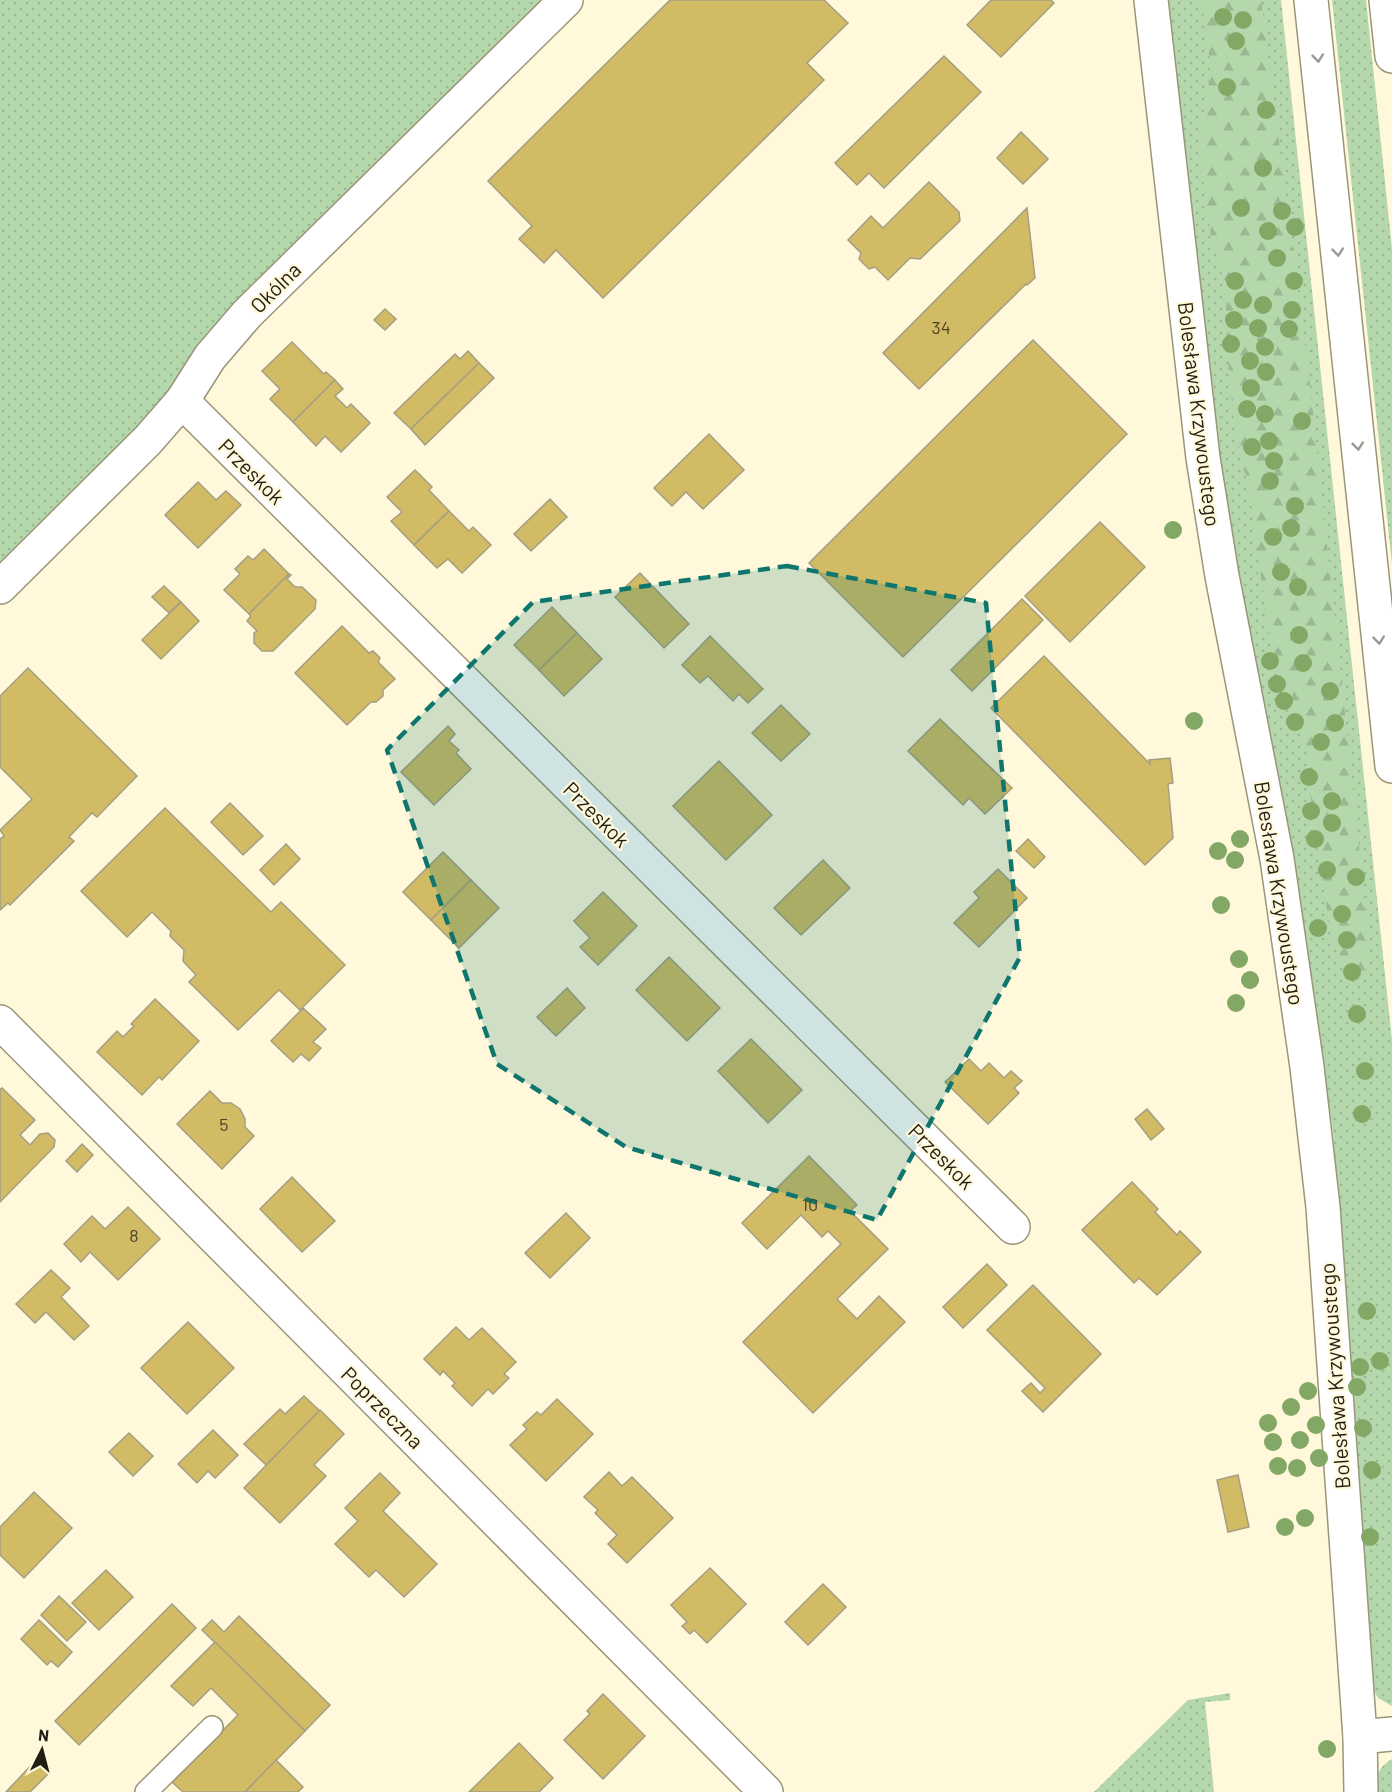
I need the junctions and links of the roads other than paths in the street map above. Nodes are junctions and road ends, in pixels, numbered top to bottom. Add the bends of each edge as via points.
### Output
1 (566, 0) edge
2 (1151, 0) edge
3 (1311, 0) edge
4 (1386, 0) edge
5 (1392, 56) edge
6 (182, 401) junction
7 (0, 587) edge
8 (1392, 765) edge
9 (0, 1022) edge
10 (1013, 1227) dead end
11 (212, 1727) dead end
12 (1376, 1735) edge
13 (146, 1792) edge
14 (766, 1792) edge
15 (1360, 1792) edge

1 - 6 street, Okólna via 247,314 210,357
2 - 12 street, Bolesława Krzywoustego via 1203,458 1277,859 1307,1067
3 -> 8 street
4 - 5 street
6 - 7 street, Okólna
6 - 10 street, Przeskok
9 - 14 street, Poprzeczna
11 - 13 lane
12 - 15 street, Bolesława Krzywoustego

